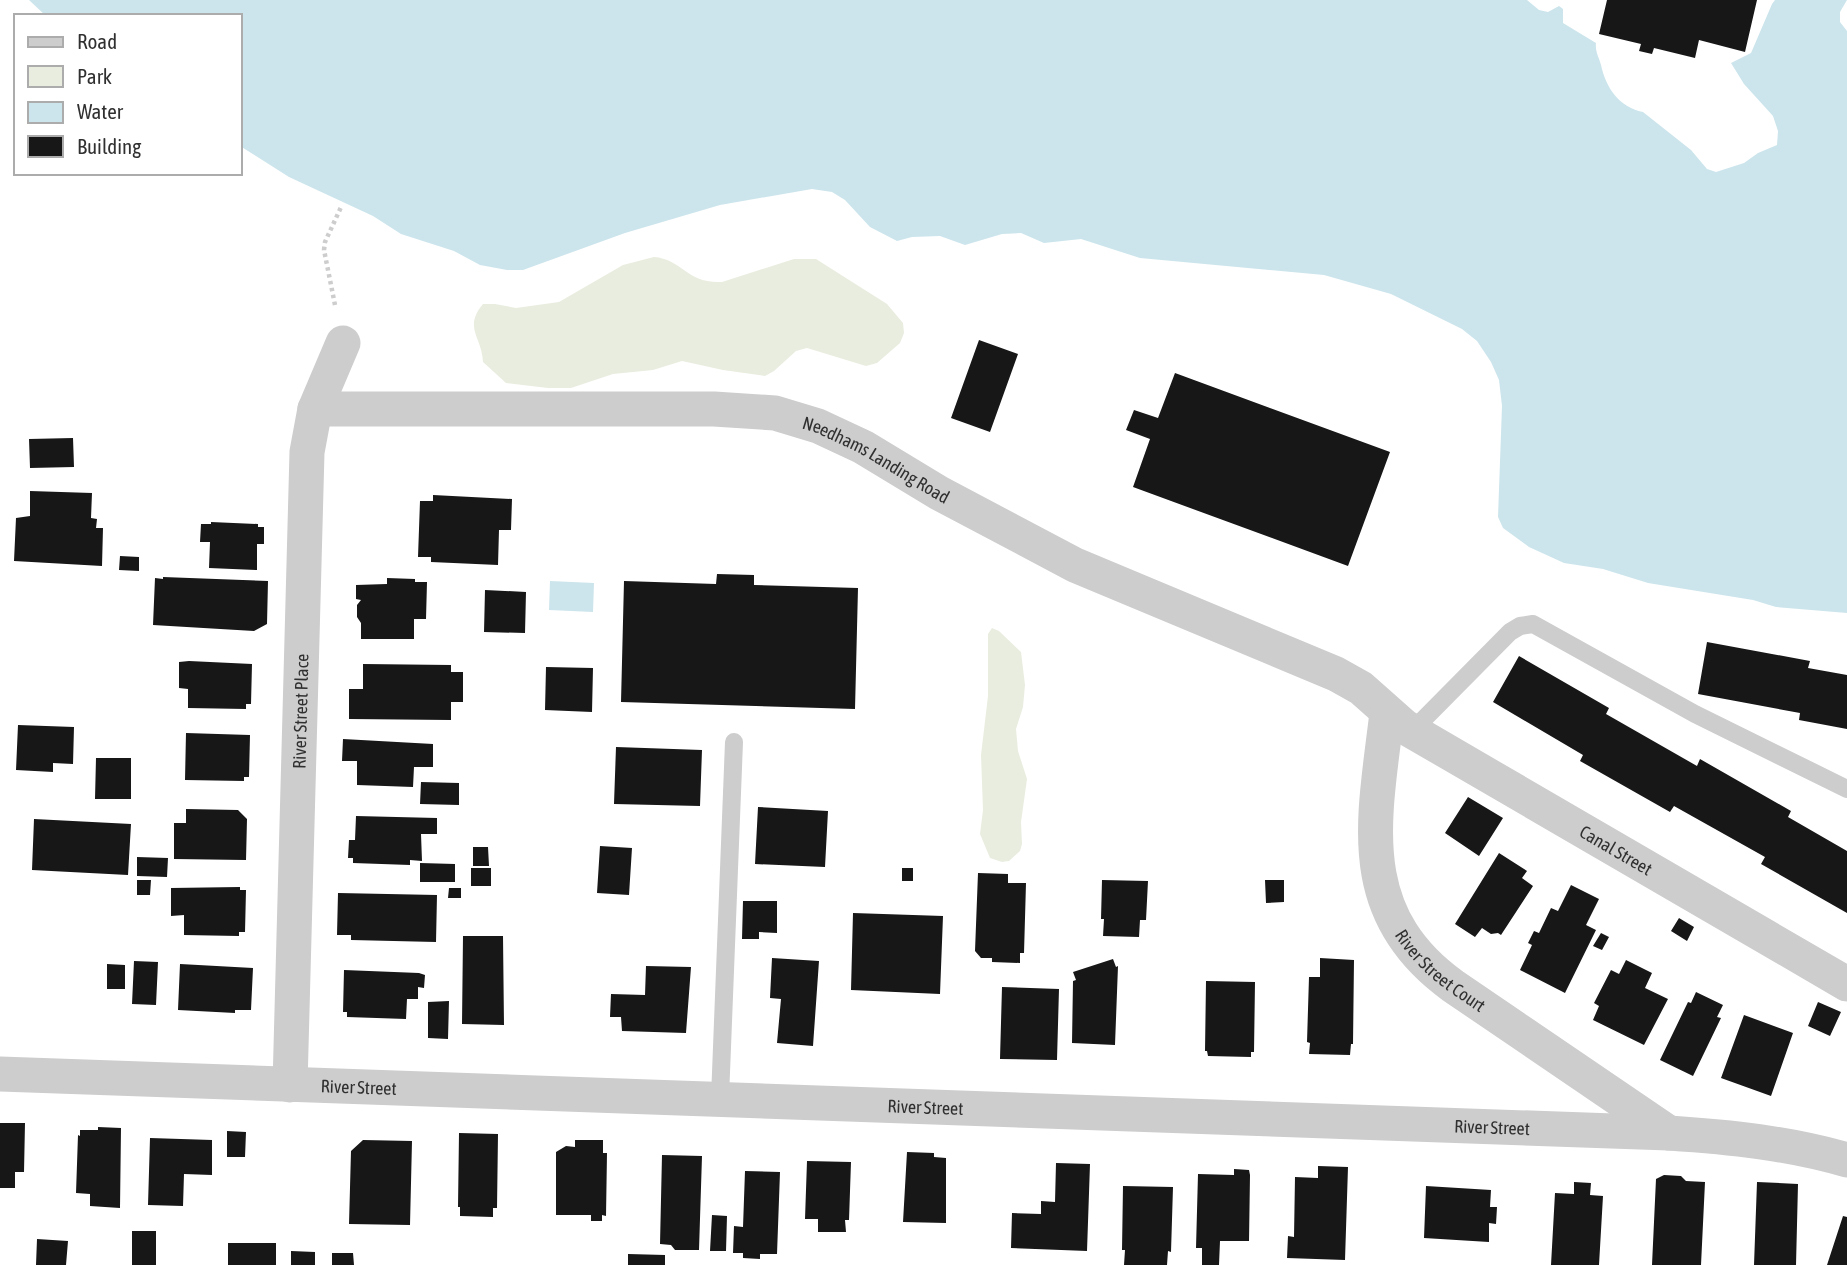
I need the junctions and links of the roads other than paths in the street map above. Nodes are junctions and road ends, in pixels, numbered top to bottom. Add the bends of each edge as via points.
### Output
1 (343, 344) road end
2 (315, 409) junction
3 (1399, 722) junction
4 (734, 741) dead end
5 (1847, 789) edge
6 (1847, 984) edge
7 (0, 1074) edge
8 (290, 1085) junction
9 (720, 1098) junction
10 (1669, 1133) junction
11 (1847, 1160) edge

1 - 2 street, River Street Place
2 - 3 street, Needhams Landing Road via 714,409 793,417 863,447 1074,565 1336,674
2 - 8 street, River Street Place via 307,452
3 - 5 lane via 1510,632 1533,624 1695,714
3 - 6 street, Canal Street
3 - 10 street, River Street Court via 1376,804 1375,842 1387,906 1409,947 1453,986
4 - 9 lane
7 - 8 street, River Street
8 - 9 street, River Street
9 - 10 street, River Street
10 - 11 street, River Street via 1747,1139

